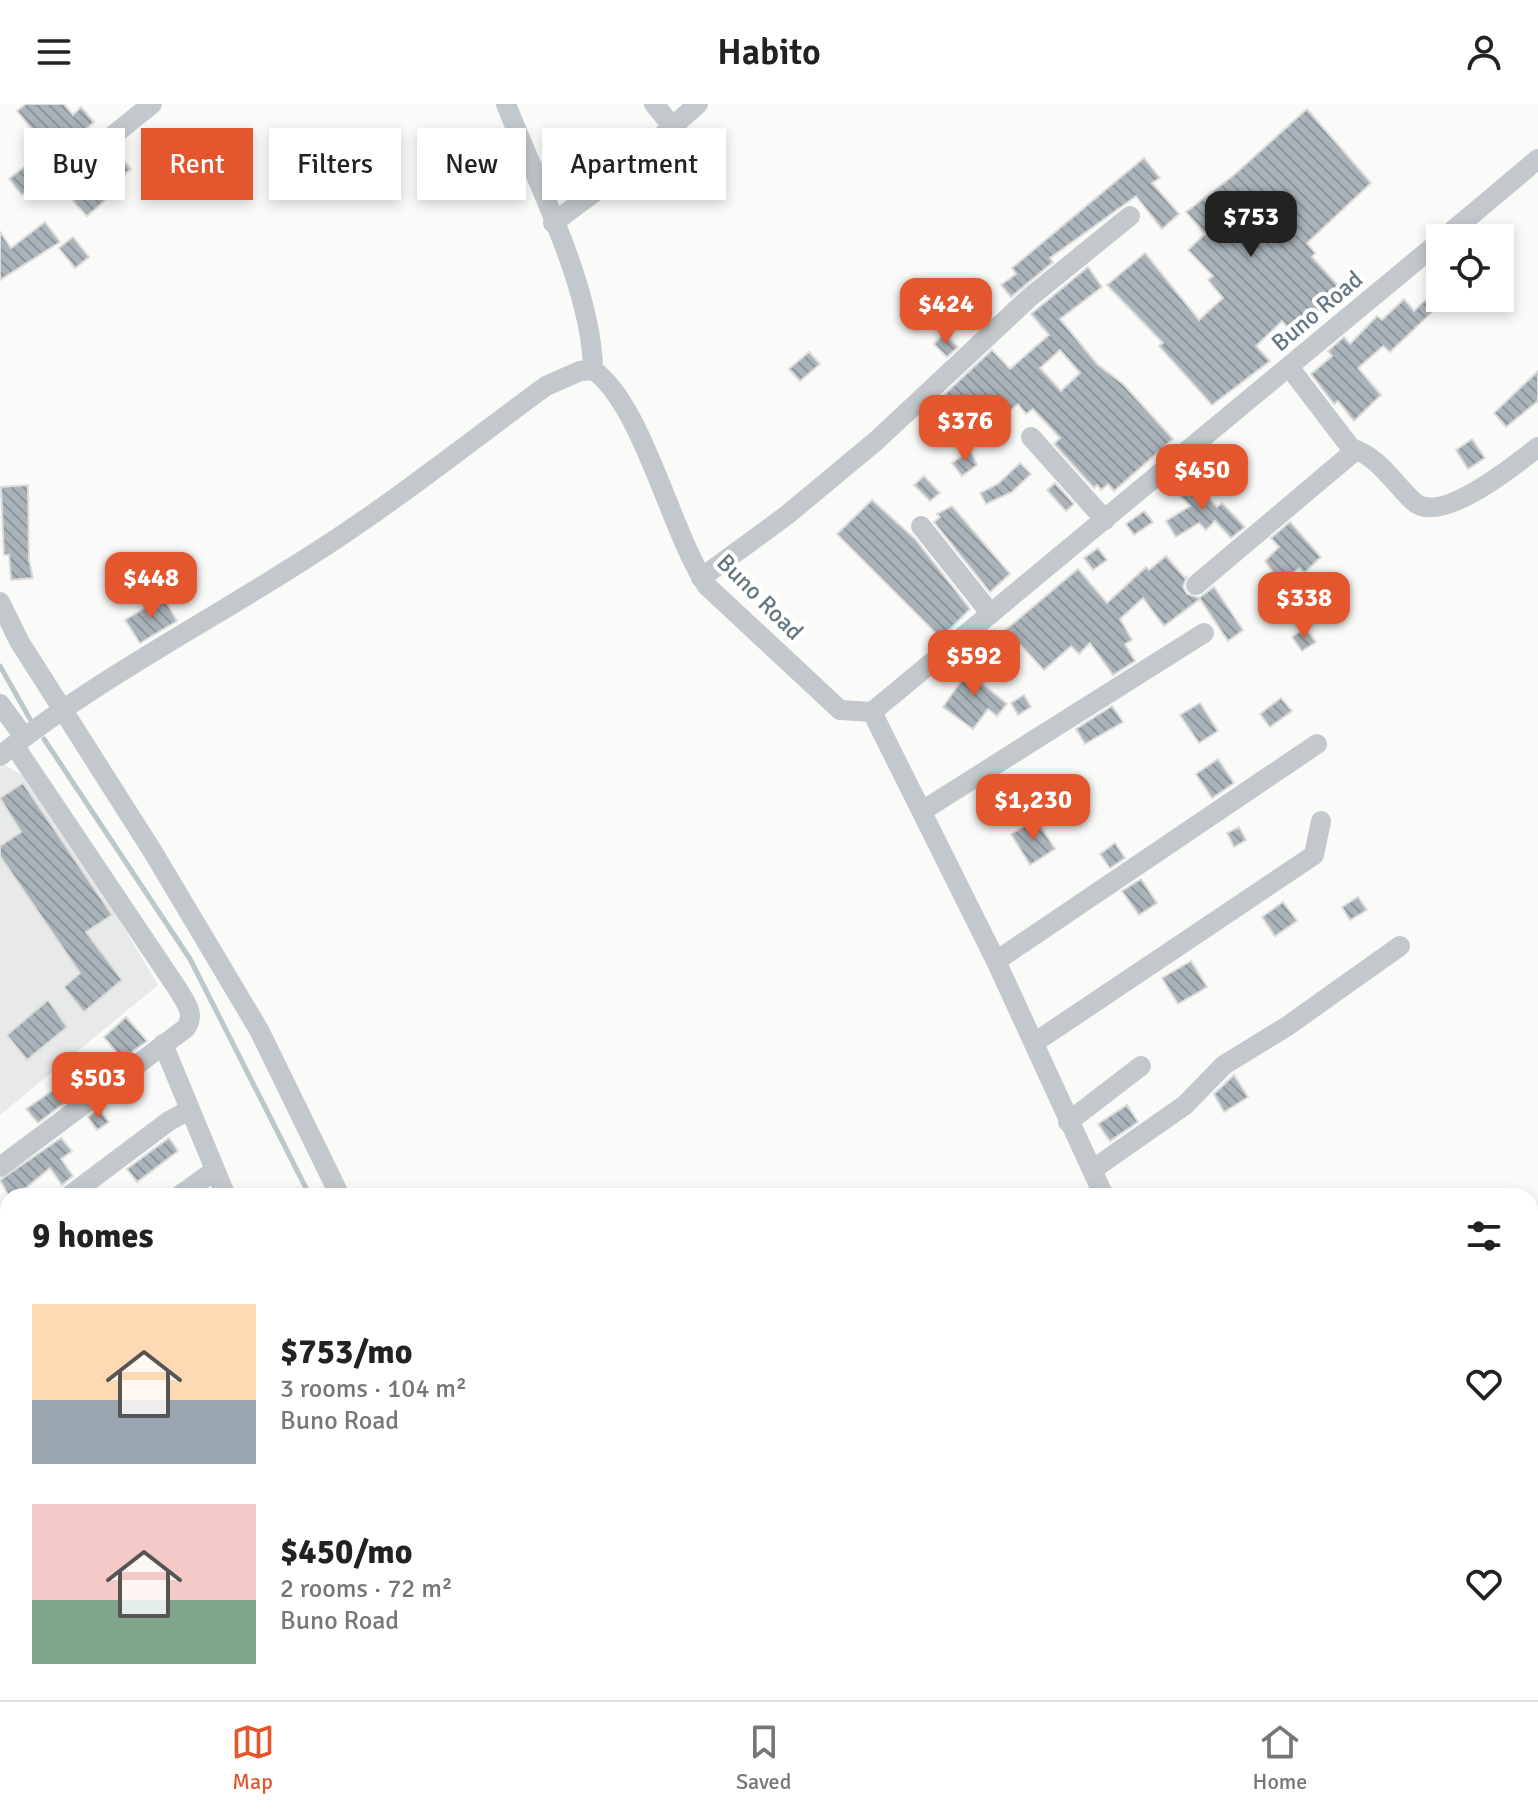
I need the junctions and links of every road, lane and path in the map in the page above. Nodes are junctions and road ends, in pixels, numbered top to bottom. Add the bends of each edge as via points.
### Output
1 (152, 104) edge
2 (506, 104) edge
3 (654, 104) edge
4 (698, 104) edge
5 (672, 126) junction
6 (122, 128) edge
7 (1538, 159) edge
8 (1130, 216) dead end
9 (553, 223) junction
10 (1461, 224) edge
11 (1426, 253) edge
12 (1290, 368) junction
13 (593, 370) junction
14 (1031, 437) dead end
15 (1538, 447) edge
16 (1351, 448) junction
17 (1105, 520) junction
18 (921, 526) dead end
19 (701, 578) junction
20 (1196, 585) dead end
21 (0, 602) edge
22 (991, 614) junction
23 (1204, 633) dead end
24 (0, 704) edge
25 (62, 709) junction
26 (872, 712) junction
27 (1317, 744) dead end
28 (13, 746) edge
29 (922, 811) junction
30 (1321, 821) dead end
31 (1400, 946) dead end
32 (996, 961) junction
33 (1034, 1043) junction
34 (163, 1044) junction
35 (1141, 1066) dead end
36 (189, 1110) junction
37 (1068, 1122) junction
38 (0, 1167) edge
39 (1092, 1170) junction
40 (214, 1171) junction
41 (80, 1188) edge
42 (190, 1188) edge
43 (222, 1188) edge
44 (336, 1188) edge
45 (1100, 1188) edge

1 - 6 street
2 - 9 street
3 - 5 street
4 - 5 street
5 - 9 street
7 - 10 street, Buno Road
8 - 19 street via 1029,298 876,441
9 - 13 street via 589,330
11 - 12 street, Buno Road
12 - 16 street
12 - 17 street, Buno Road
13 - 19 street, Buno Road via 617,393
13 - 25 street via 546,386 312,555
14 - 17 street
15 - 16 street via 1486,489 1426,506 1416,504 1376,461
16 - 20 street via 1345,463
17 - 22 street, Buno Road
18 - 22 street
19 - 26 street, Buno Road via 840,710
21 - 25 street
22 - 26 street, Buno Road
23 - 29 street
24 - 28 street
25 - 28 street
25 - 44 street via 259,1030
26 - 29 street
27 - 32 street
28 - 34 street via 190,1009 186,1028
29 - 32 street
30 - 33 street via 1314,855
31 - 39 street via 1237,1055 1185,1105
32 - 33 street
33 - 37 street
34 - 36 street
34 - 38 street
35 - 37 street
36 - 40 street
36 - 41 street
37 - 39 street
39 - 45 street
40 - 42 street
40 - 43 street

